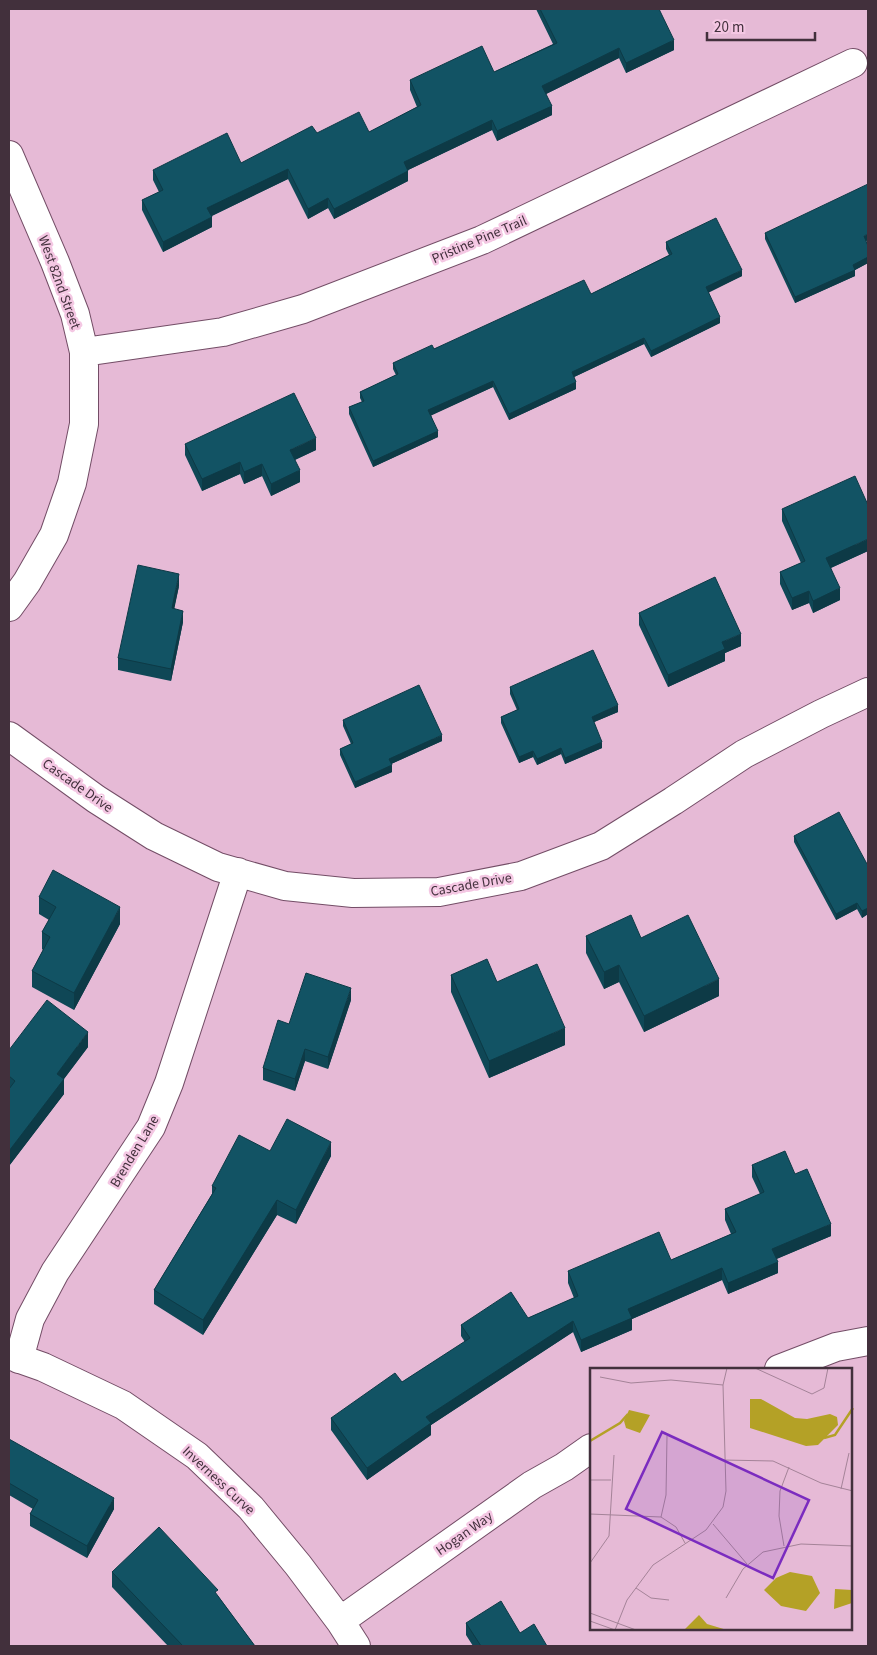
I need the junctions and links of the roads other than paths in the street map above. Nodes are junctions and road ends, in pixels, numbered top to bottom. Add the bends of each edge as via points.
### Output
1 (853, 63) dead end
2 (9, 156) edge
3 (84, 352) junction
4 (9, 607) edge
5 (868, 692) edge
6 (9, 736) edge
7 (238, 872) junction
8 (868, 1340) edge
9 (14, 1357) edge
10 (782, 1368) edge
11 (590, 1449) edge
12 (340, 1621) junction
13 (356, 1646) edge

1 - 3 street, Pristine Pine Trail via 482,240 302,309 223,332
2 - 3 street, West 82nd Street via 75,314
3 - 4 street, West 82nd Street via 84,424 72,483 54,535
5 - 7 street, Cascade Drive via 744,754 601,846 521,876 439,892 354,893 285,886
6 - 7 street, Cascade Drive via 154,836 218,867
7 - 9 street, Brenden Lane via 169,1083 151,1127 56,1272
8 - 10 street via 836,1347
9 - 12 street, Inverness Curve via 123,1404 197,1456 252,1508
11 - 12 street, Hogan Way via 532,1485
12 - 13 street, Inverness Curve

